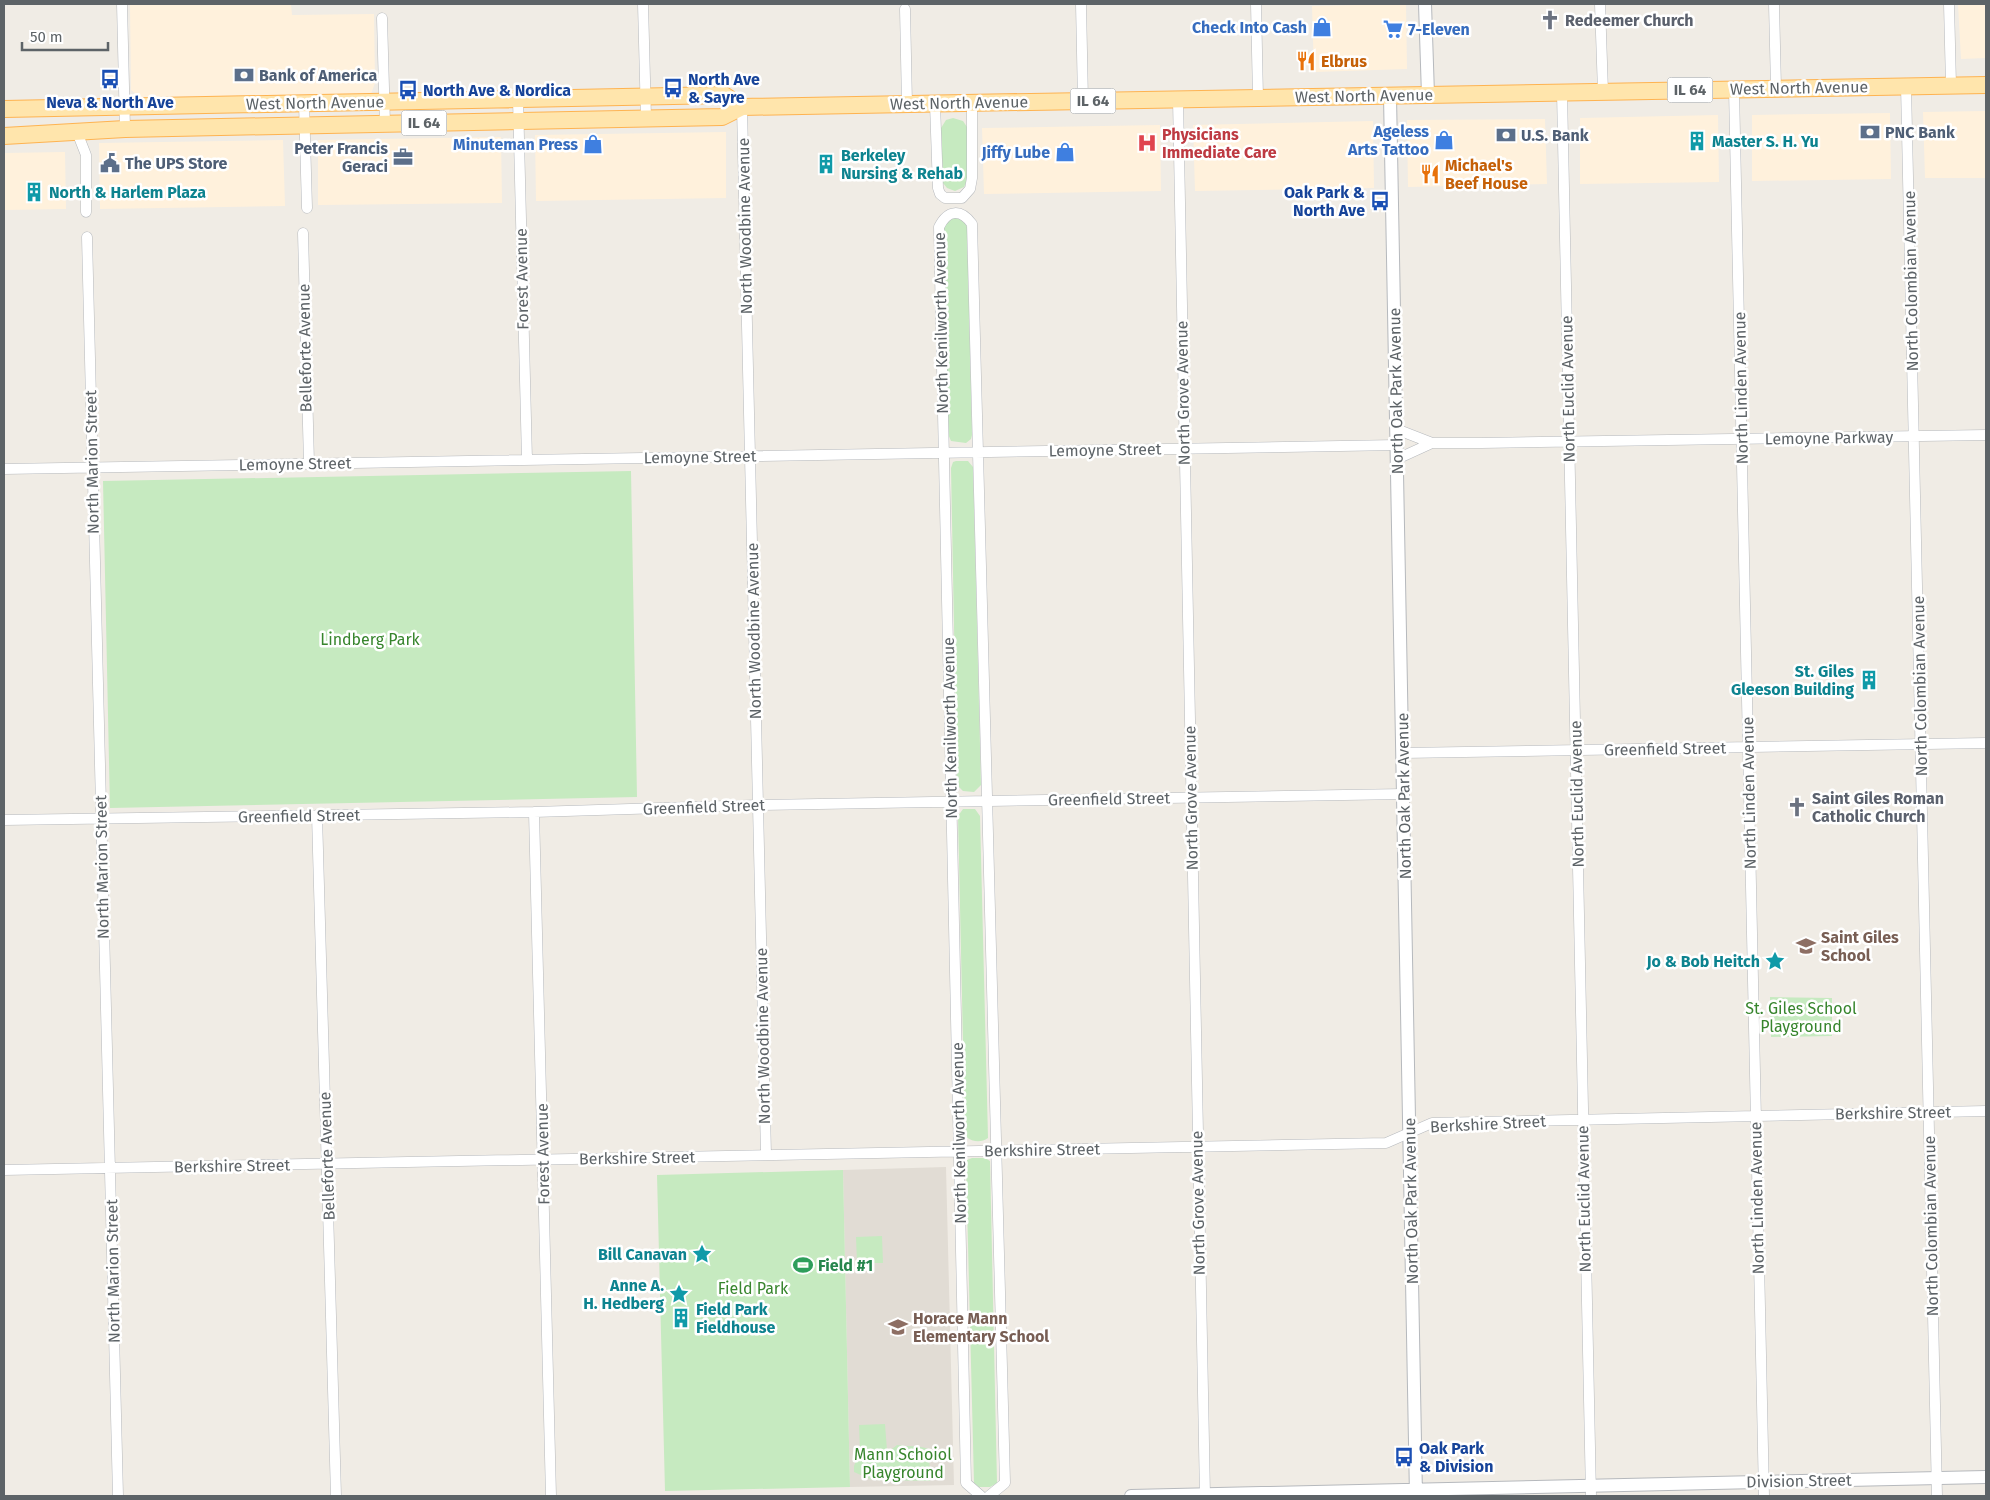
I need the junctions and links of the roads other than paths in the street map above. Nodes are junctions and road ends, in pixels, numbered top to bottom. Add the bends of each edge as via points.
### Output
1 (122, 4) edge
2 (643, 4) edge
3 (1081, 4) edge
4 (1256, 4) edge
5 (1425, 4) edge
6 (1600, 4) edge
7 (1774, 4) edge
8 (1949, 4) edge
9 (905, 9) dead end
10 (382, 18) dead end
11 (1986, 85) edge
12 (1906, 86) junction
13 (1951, 86) junction
14 (1776, 88) junction
15 (1734, 89) junction
16 (1562, 92) junction
17 (1603, 92) junction
18 (1428, 95) junction
19 (646, 96) junction
20 (1390, 96) junction
21 (1258, 98) junction
22 (518, 99) junction
23 (1178, 99) junction
24 (1083, 101) junction
25 (384, 102) junction
26 (304, 103) junction
27 (972, 103) junction
28 (907, 104) junction
29 (935, 104) junction
30 (125, 106) junction
31 (742, 107) junction
32 (4, 109) edge
33 (646, 118) junction
34 (519, 121) junction
35 (385, 124) junction
36 (305, 126) junction
37 (125, 130) junction
38 (77, 132) junction
39 (94, 132) junction
40 (4, 136) edge
41 (86, 155) junction
42 (307, 208) dead end
43 (86, 212) dead end
44 (302, 233) dead end
45 (87, 237) dead end
46 (1396, 429) junction
47 (1986, 435) edge
48 (1915, 436) junction
49 (1741, 439) junction
50 (1569, 442) junction
51 (1432, 443) junction
52 (1396, 445) junction
53 (1184, 448) junction
54 (978, 452) junction
55 (942, 453) junction
56 (750, 456) junction
57 (1397, 459) junction
58 (527, 460) junction
59 (308, 463) junction
60 (92, 467) junction
61 (4, 468) edge
62 (1986, 743) edge
63 (1922, 744) junction
64 (1748, 747) junction
65 (1576, 750) junction
66 (1403, 753) junction
67 (1404, 794) junction
68 (1191, 797) junction
69 (988, 802) junction
70 (952, 803) junction
71 (758, 806) junction
72 (534, 812) junction
73 (318, 815) junction
74 (101, 819) junction
75 (4, 820) edge
76 (1986, 1111) edge
77 (1929, 1112) junction
78 (1756, 1116) junction
79 (1582, 1120) junction
80 (1410, 1133) junction
81 (1197, 1146) junction
82 (997, 1150) junction
83 (960, 1151) junction
84 (766, 1155) junction
85 (543, 1159) junction
86 (327, 1164) junction
87 (110, 1168) junction
88 (4, 1170) edge
89 (1986, 1477) edge
90 (1936, 1478) junction
91 (1764, 1482) junction
92 (1591, 1491) edge
93 (1416, 1493) edge
94 (1205, 1495) edge
95 (118, 1496) edge
96 (336, 1496) edge
97 (551, 1496) edge
98 (981, 1496) edge
99 (989, 1496) edge
100 (1131, 1496) edge
101 (1764, 1496) edge
102 (1937, 1496) edge

1 - 30 street
2 - 19 street
3 - 24 street
4 - 21 street
5 - 18 street
6 - 17 street
7 - 14 street
8 - 13 street
9 - 28 street
10 - 25 street
11 - 13 main road, West North Avenue / IL 64
12 - 13 main road, West North Avenue / IL 64
12 - 14 main road, West North Avenue / IL 64
12 - 48 street, North Colombian Avenue
14 - 15 main road, West North Avenue / IL 64
15 - 17 main road, West North Avenue / IL 64
15 - 49 street, North Linden Avenue
16 - 17 main road, West North Avenue / IL 64
16 - 18 main road, West North Avenue / IL 64
16 - 50 street, North Euclid Avenue
18 - 20 main road, West North Avenue / IL 64
19 - 22 main road, West North Avenue / IL 64
19 - 31 main road, West North Avenue / IL 64 via 724,95
19 - 33 street
20 - 21 main road, West North Avenue / IL 64
20 - 46 street, North Oak Park Avenue
21 - 23 main road, West North Avenue / IL 64
22 - 25 main road, West North Avenue / IL 64
22 - 34 street, Forest Avenue
23 - 24 main road, West North Avenue / IL 64
23 - 53 street, North Grove Avenue
24 - 27 main road, West North Avenue / IL 64
25 - 26 main road, West North Avenue / IL 64
25 - 35 street
26 - 30 main road, West North Avenue / IL 64
26 - 36 street
27 - 29 main road, West North Avenue / IL 64
27 - 29 street via 972,178 970,189 962,198 945,198 938,188
28 - 29 main road, West North Avenue / IL 64
28 - 31 main road, West North Avenue / IL 64
30 - 32 main road, West North Avenue / IL 64
30 - 37 street
31 - 33 main road, West North Avenue / IL 64 via 722,117
31 - 56 street, North Woodbine Avenue
33 - 34 main road, West North Avenue / IL 64
34 - 35 main road, West North Avenue / IL 64
34 - 58 street, Forest Avenue
35 - 36 main road, West North Avenue / IL 64
36 - 37 main road, West North Avenue / IL 64
36 - 42 street
37 - 39 main road, West North Avenue / IL 64
38 - 39 main road, West North Avenue / IL 64
38 - 40 main road, West North Avenue / IL 64
38 - 41 street
39 - 41 street
41 - 43 street
44 - 59 street, Belleforte Avenue
45 - 60 street, North Marion Street
46 - 51 street, Lemoyne Parkway
46 - 52 street, North Oak Park Avenue
47 - 48 street, Lemoyne Parkway
48 - 49 street, Lemoyne Parkway
48 - 63 street, North Colombian Avenue
49 - 50 street, Lemoyne Parkway
49 - 64 street, North Linden Avenue
50 - 51 street, Lemoyne Parkway
50 - 65 street, North Euclid Avenue
51 - 57 street, Lemoyne Parkway
52 - 53 street, Lemoyne Street
52 - 57 street, North Oak Park Avenue
53 - 54 street, Lemoyne Street
53 - 68 street, North Grove Avenue
54 - 55 street, Lemoyne Street
54 - 55 street, North Kenilworth Avenue via 972,224 958,213 949,214 939,227
54 - 69 street, North Kenilworth Avenue
55 - 56 street, Lemoyne Street
55 - 70 street, North Kenilworth Avenue
56 - 58 street, Lemoyne Street
56 - 71 street, North Woodbine Avenue
57 - 66 street, North Oak Park Avenue
58 - 59 street, Lemoyne Street
59 - 60 street, Lemoyne Street
60 - 61 street, Lemoyne Street
60 - 74 street, North Marion Street
62 - 63 street, Greenfield Street
63 - 64 street, Greenfield Street
63 - 77 street, North Colombian Avenue
64 - 65 street, Greenfield Street
64 - 78 street, North Linden Avenue
65 - 66 street, Greenfield Street
65 - 79 street, North Euclid Avenue
66 - 67 street, North Oak Park Avenue
67 - 68 street, Greenfield Street
67 - 80 street, North Oak Park Avenue
68 - 69 street, Greenfield Street
68 - 81 street, North Grove Avenue
69 - 70 street, Greenfield Street
69 - 82 street, North Kenilworth Avenue
70 - 71 street, Greenfield Street
70 - 83 street, North Kenilworth Avenue
71 - 72 street, Greenfield Street
71 - 84 street, North Woodbine Avenue
72 - 73 street, Greenfield Street
72 - 85 street, Forest Avenue
73 - 74 street, Greenfield Street
73 - 86 street, Belleforte Avenue
74 - 75 street, Greenfield Street
74 - 87 street, North Marion Street
76 - 77 street, Berkshire Street
77 - 78 street, Berkshire Street
77 - 90 street, North Colombian Avenue
78 - 79 street, Berkshire Street
78 - 91 street, North Linden Avenue
79 - 80 street, Berkshire Street via 1432,1123
79 - 92 street, North Euclid Avenue
80 - 81 street, Berkshire Street via 1386,1143
80 - 93 street, North Oak Park Avenue
81 - 82 street, Berkshire Street
81 - 94 street, North Grove Avenue
82 - 83 street, Berkshire Street
82 - 99 street, North Kenilworth Avenue via 1005,1483
83 - 84 street, Berkshire Street
83 - 98 street, North Kenilworth Avenue via 966,1483
84 - 85 street, Berkshire Street
85 - 86 street, Berkshire Street
85 - 97 street, Forest Avenue
86 - 87 street, Berkshire Street
86 - 96 street, Belleforte Avenue
87 - 88 street, Berkshire Street
87 - 95 street, North Marion Street
89 - 90 street, Division Street
90 - 91 street, Division Street
90 - 102 street, North Colombian Avenue
91 - 92 street, Division Street
91 - 101 street, North Linden Avenue
92 - 93 street, Division Street
93 - 94 street, Division Street
94 - 100 street, Division Street

